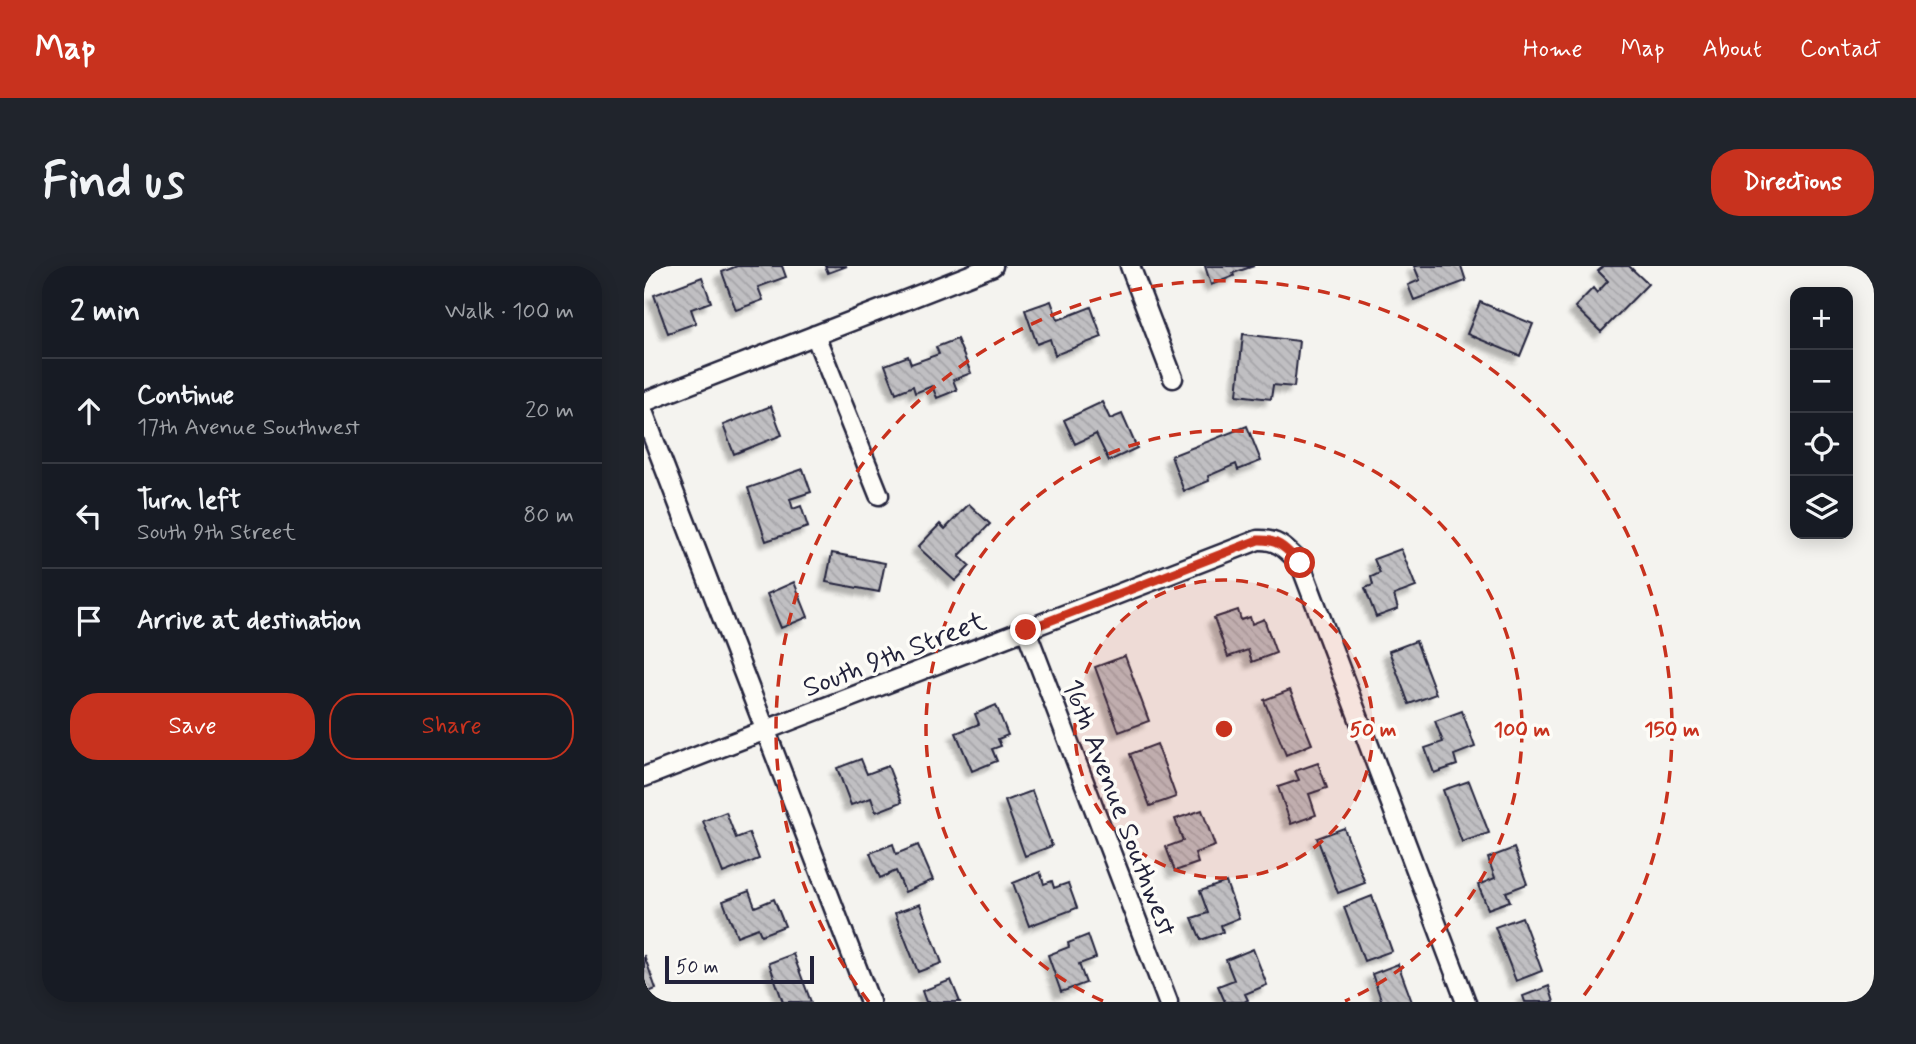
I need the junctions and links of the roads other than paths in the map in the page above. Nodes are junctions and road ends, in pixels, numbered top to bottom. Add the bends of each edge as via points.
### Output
1 (993, 266) edge
2 (1130, 266) edge
3 (815, 335) junction
4 (1173, 378) dead end
5 (644, 402) edge
6 (644, 414) edge
7 (879, 495) dead end
8 (1026, 630) junction
9 (765, 731) junction
10 (644, 777) edge
11 (870, 1002) edge
12 (1168, 1002) edge
13 (1466, 1002) edge

1 - 3 street
2 - 4 street
3 - 5 street
3 - 7 street
6 - 9 street
8 - 9 street, South 9th Street
8 - 12 street, 16th Avenue Southwest
8 - 13 street, South 9th Street via 1258,540 1280,543 1300,563
9 - 10 street, South 9th Street
9 - 11 street

